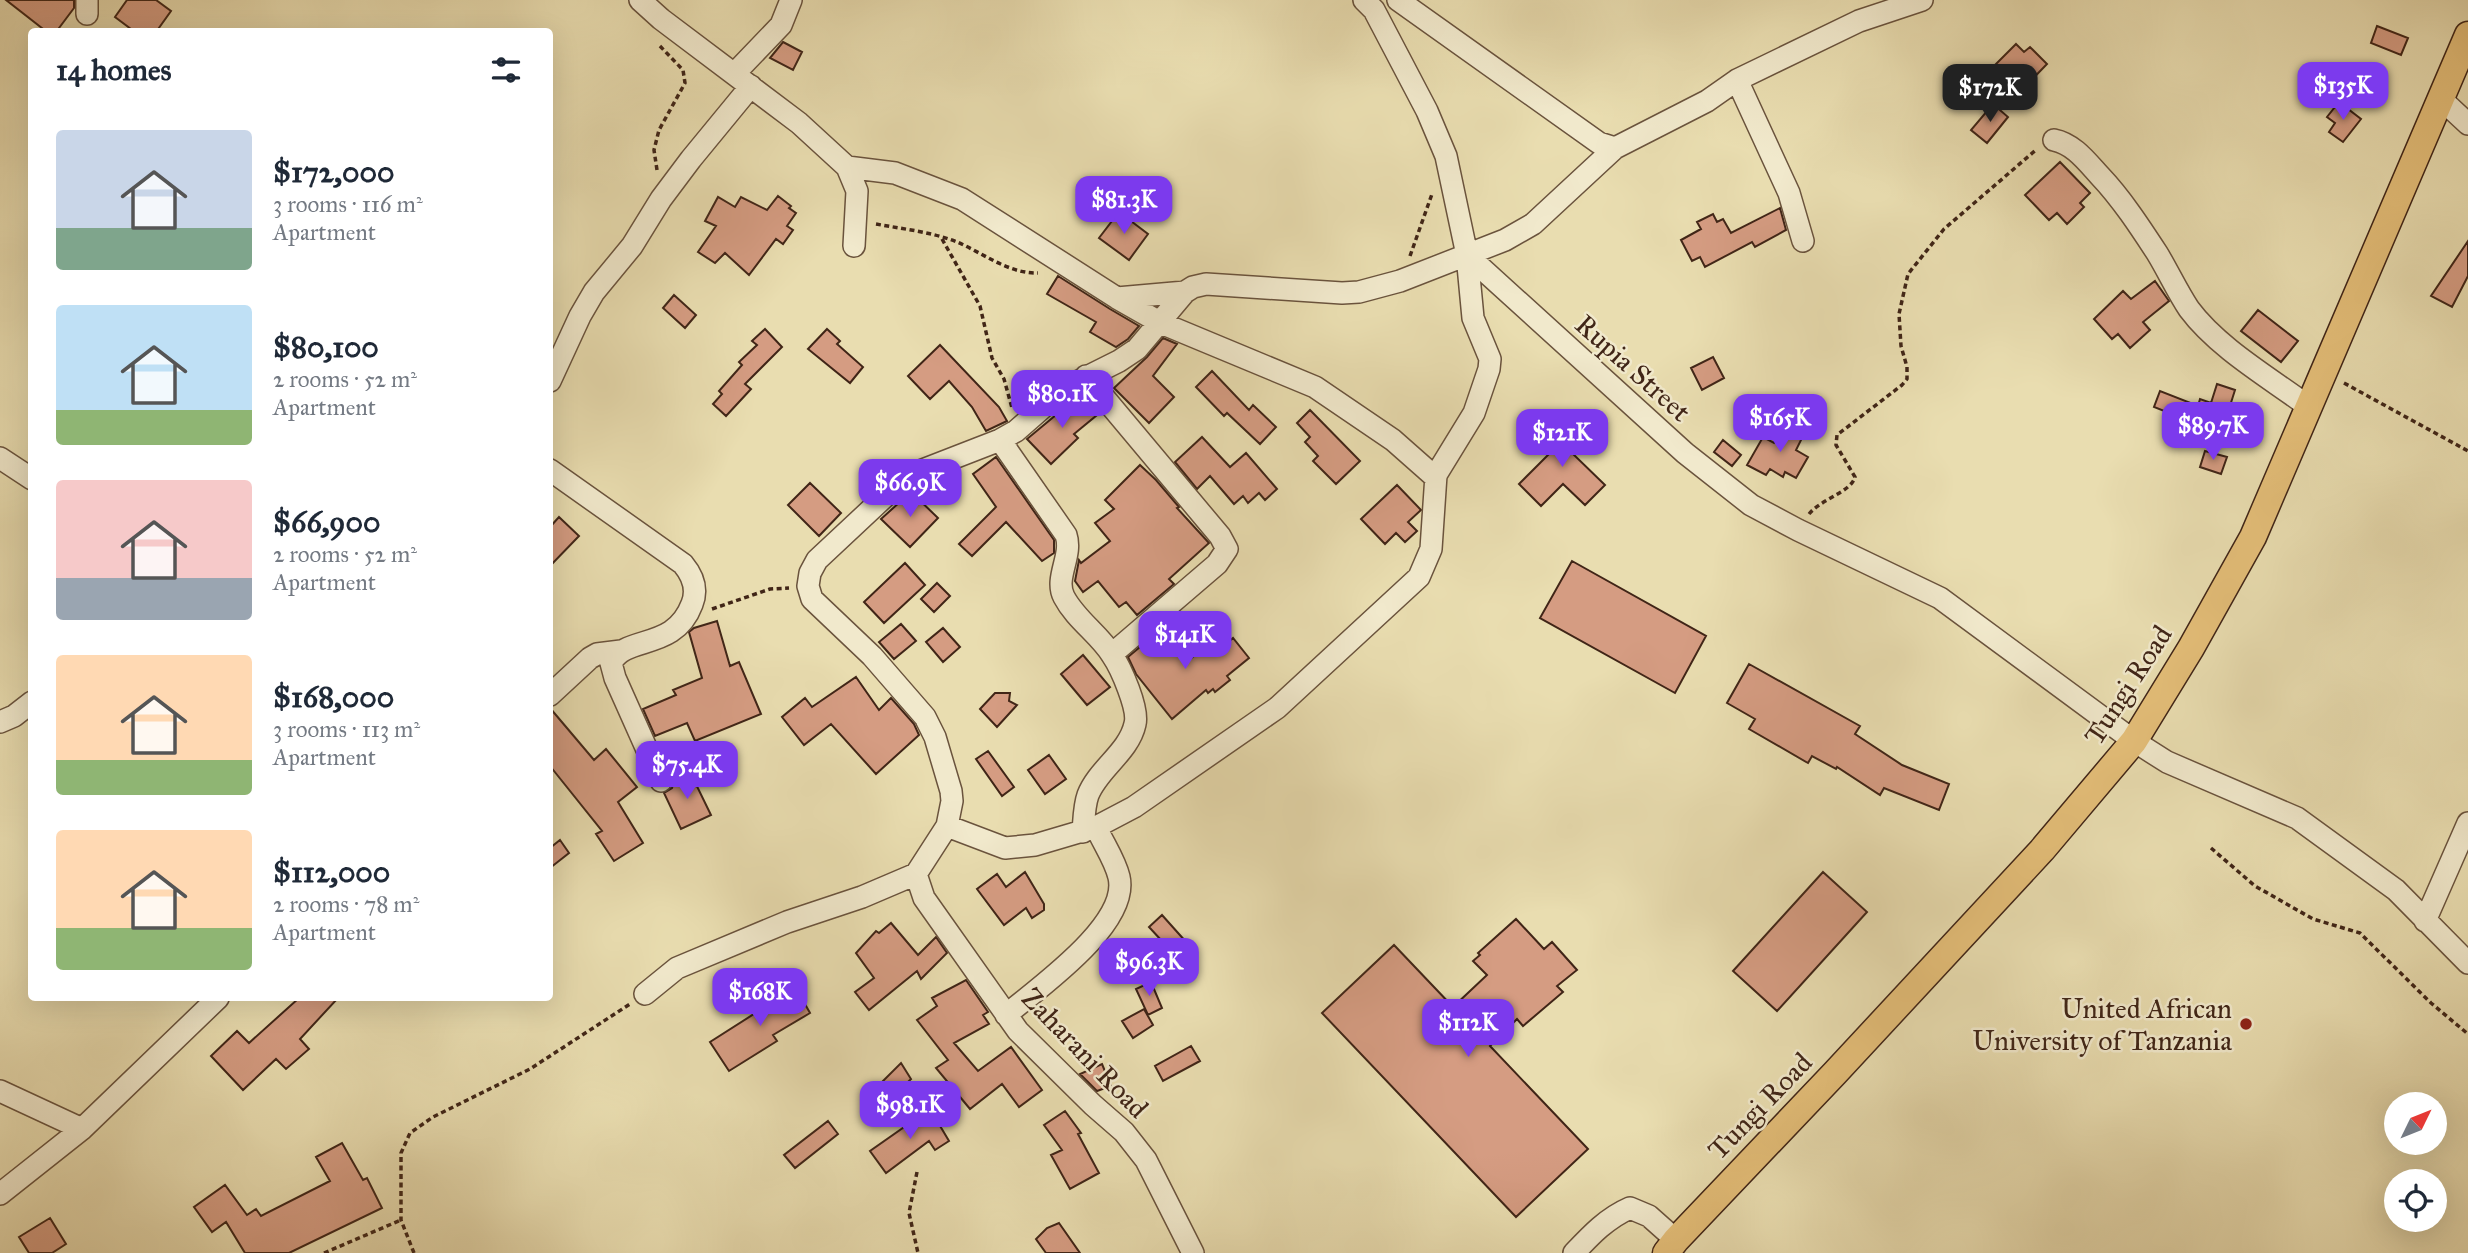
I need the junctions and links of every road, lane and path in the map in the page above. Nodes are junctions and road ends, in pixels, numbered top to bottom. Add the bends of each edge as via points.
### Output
1 (640, 0) edge
2 (791, 0) edge
3 (1398, 0) edge
4 (1922, 0) edge
5 (1369, 5) edge
6 (661, 19) junction
7 (2468, 35) edge
8 (743, 80) junction
9 (1737, 80) junction
10 (2441, 99) junction
11 (2468, 124) edge
12 (2054, 140) joint
13 (1615, 148) junction
14 (847, 167) junction
15 (1432, 193) dead end
16 (661, 200) junction
17 (857, 221) junction
18 (941, 238) junction
19 (1803, 241) dead end
20 (854, 246) dead end
21 (1467, 255) junction
22 (1067, 267) junction
23 (1401, 281) junction
24 (1185, 292) junction
25 (1117, 298) junction
26 (1161, 323) junction
27 (2324, 372) junction
28 (553, 374) edge
29 (1086, 376) junction
30 (2309, 407) junction
31 (1008, 436) junction
32 (2468, 451) edge
33 (0, 458) edge
34 (553, 472) edge
35 (28, 477) edge
36 (1436, 478) junction
37 (1798, 530) junction
38 (808, 586) junction
39 (687, 617) junction
40 (621, 651) junction
41 (1112, 654) junction
42 (553, 692) edge
43 (28, 705) edge
44 (0, 722) edge
45 (2134, 741) junction
46 (661, 781) dead end
47 (2468, 823) edge
48 (947, 826) junction
49 (1090, 830) junction
50 (2211, 848) dead end
51 (916, 874) junction
52 (2425, 921) junction
53 (2468, 963) edge
54 (645, 994) joint
55 (215, 1001) edge
56 (1006, 1015) junction
57 (2468, 1034) edge
58 (0, 1091) edge
59 (82, 1129) junction
60 (916, 1172) dead end
61 (0, 1194) edge
62 (401, 1220) junction
63 (1671, 1246) edge
64 (324, 1253) edge
65 (414, 1253) edge
66 (918, 1253) edge
67 (1194, 1253) edge
68 (1574, 1253) edge

1 - 6 street
2 - 8 street via 781,25
3 - 13 street via 1599,143
4 - 9 street via 1859,21
5 - 21 street via 1427,111 1446,156
6 - 8 street
6 - 16 path via 656,40 685,75 685,83 654,150
7 - 10 main road, Tungi Road
8 - 14 street
8 - 16 street
9 - 13 street
9 - 19 street via 1785,182
10 - 11 street
10 - 27 main road, Tungi Road
12 - 30 street via 2080,154 2107,184 2204,326
12 - 37 path via 2045,142 1944,229 1908,274 1899,314 1907,379 1837,435 1836,445 1854,482 1811,510
13 - 21 street via 1533,223
14 - 17 street via 857,191
14 - 22 street via 895,173 962,199
15 - 23 path
16 - 28 street via 632,246 594,292
17 - 18 path
17 - 20 street
18 - 22 path via 1023,273
18 - 31 path via 980,306 992,358 1007,388
21 - 23 street
21 - 36 street via 1474,318 1490,359 1489,369 1474,413
21 - 37 street, Rupia Street via 1685,453 1751,505
22 - 25 street
23 - 24 street via 1351,292 1206,284
24 - 25 street
24 - 26 street
25 - 26 street
26 - 29 street via 1127,357
26 - 36 street via 1315,387 1394,440
27 - 30 main road, Tungi Road
27 - 32 path
29 - 31 street
29 - 41 street via 1227,549 1217,564
30 - 45 main road, Tungi Road via 2253,537
31 - 38 street via 915,473 894,488 824,552 810,573
31 - 41 street via 1066,535 1069,547 1063,595
33 - 35 street
34 - 39 street via 683,564 695,590
36 - 49 street via 1431,549 1419,577 1277,708 1134,807
37 - 45 street, Rupia Street via 1940,598
38 - 39 path via 771,589
38 - 48 street via 812,599 872,656 931,727 951,791
39 - 40 street via 668,635
40 - 42 street via 590,658
40 - 46 street via 611,667
41 - 49 street via 1136,721 1131,736 1087,797
43 - 44 street
45 - 52 street, Rupia Street via 2167,762 2297,818 2396,890
45 - 63 main road, Tungi Road via 2032,860
47 - 52 street
48 - 49 street via 1005,848
48 - 51 street
49 - 56 street via 1119,877 1112,912 1085,947
50 - 57 path via 2255,886 2301,913 2360,933
51 - 54 street via 677,968
51 - 56 street, Zaharani Road via 924,898
52 - 53 street, Rupia Street
54 - 62 path via 530,1069 410,1133 401,1153
55 - 59 street
56 - 67 street, Zaharani Road via 1124,1132 1146,1160
58 - 59 street
59 - 61 street
60 - 66 path via 909,1213
62 - 64 path
62 - 65 path
63 - 68 street via 1649,1216 1630,1208 1596,1230

